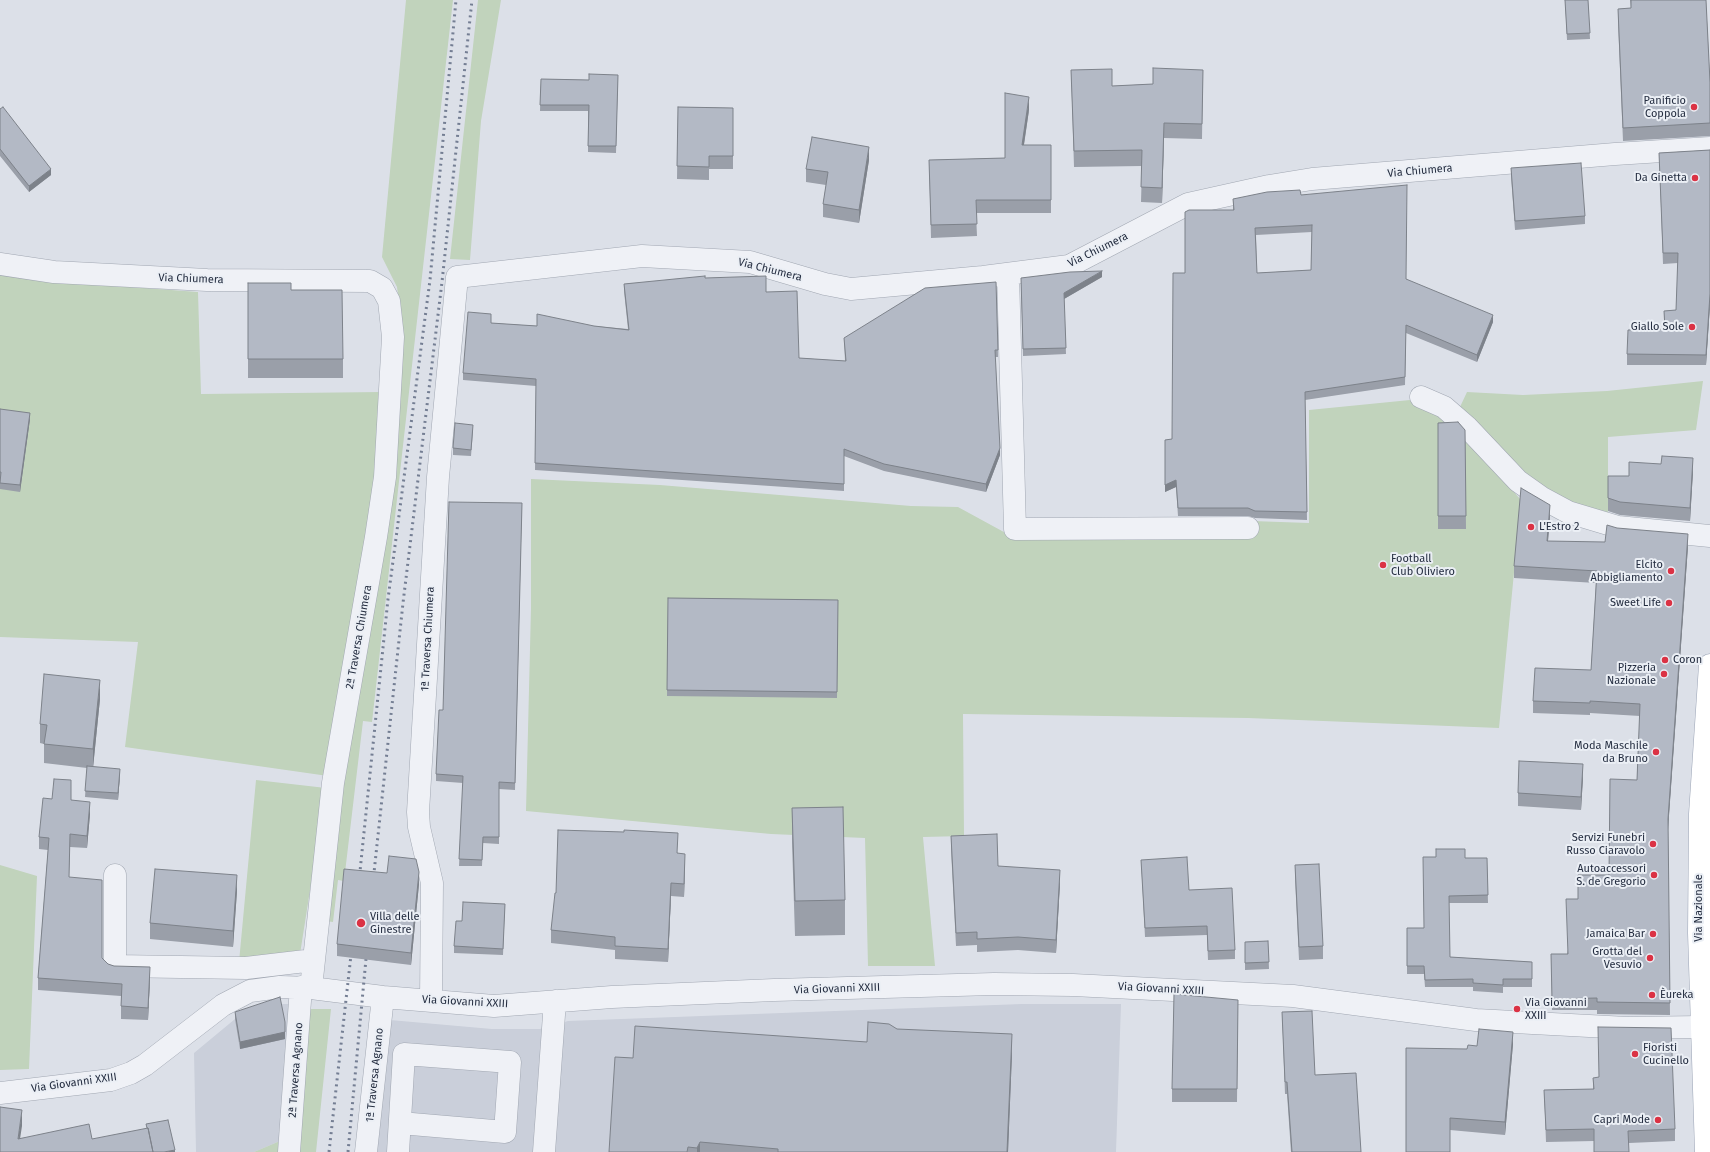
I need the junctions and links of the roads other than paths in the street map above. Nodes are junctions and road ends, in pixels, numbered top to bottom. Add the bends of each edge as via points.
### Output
1 (1710, 148) edge
2 (0, 264) edge
3 (1008, 274) junction
4 (457, 277) joint
5 (382, 288) joint
6 (1421, 397) dead end
7 (1248, 528) dead end
8 (1710, 536) edge
9 (1710, 665) edge
10 (1707, 747) edge
11 (115, 875) dead end
12 (1705, 933) edge
13 (314, 960) junction
14 (306, 987) junction
15 (383, 997) junction
16 (431, 1002) junction
17 (555, 1002) junction
18 (1701, 1028) junction
19 (0, 1093) edge
20 (400, 1123) junction
21 (290, 1152) edge
22 (366, 1152) edge
23 (398, 1152) edge
24 (544, 1152) edge
25 (1706, 1152) edge

1 - 3 street, Via Chiumera via 1312,179 1269,186 1188,204 1069,266
2 - 5 street, Via Chiumera via 54,272 207,280 370,281
3 - 4 street, Via Chiumera via 850,289 750,262 642,256
3 - 7 street via 1015,529
4 - 16 street, 1ª Traversa Chiumera via 438,477 418,812 432,883
5 - 13 street, 2ª Traversa Chiumera via 389,301 393,337 385,477 333,783
6 - 8 street via 1444,407 1518,481 1568,512 1618,527
9 - 10 main road, Via Nazionale
10 - 12 main road, Via Nazionale via 1700,814
11 - 13 street via 115,966 246,968
12 - 18 main road, Via Nazionale
13 - 14 street, 2ª Traversa Chiumera
14 - 15 street, Via Giovanni XXIII
14 - 19 street, Via Giovanni XXIII via 250,991 223,1004 131,1073 110,1080
14 - 21 street, 2ª Traversa Agnano
15 - 16 street, Via Giovanni XXIII
15 - 22 street, 1ª Traversa Agnano
16 - 17 street, Via Giovanni XXIII via 494,1006
17 - 18 street, Via Giovanni XXIII via 782,990 994,984 1073,985 1293,996 1476,1020 1627,1028
17 - 24 street
18 - 25 main road, Via Nazionale
20 - 20 street via 404,1054 510,1062 505,1132
20 - 23 street

